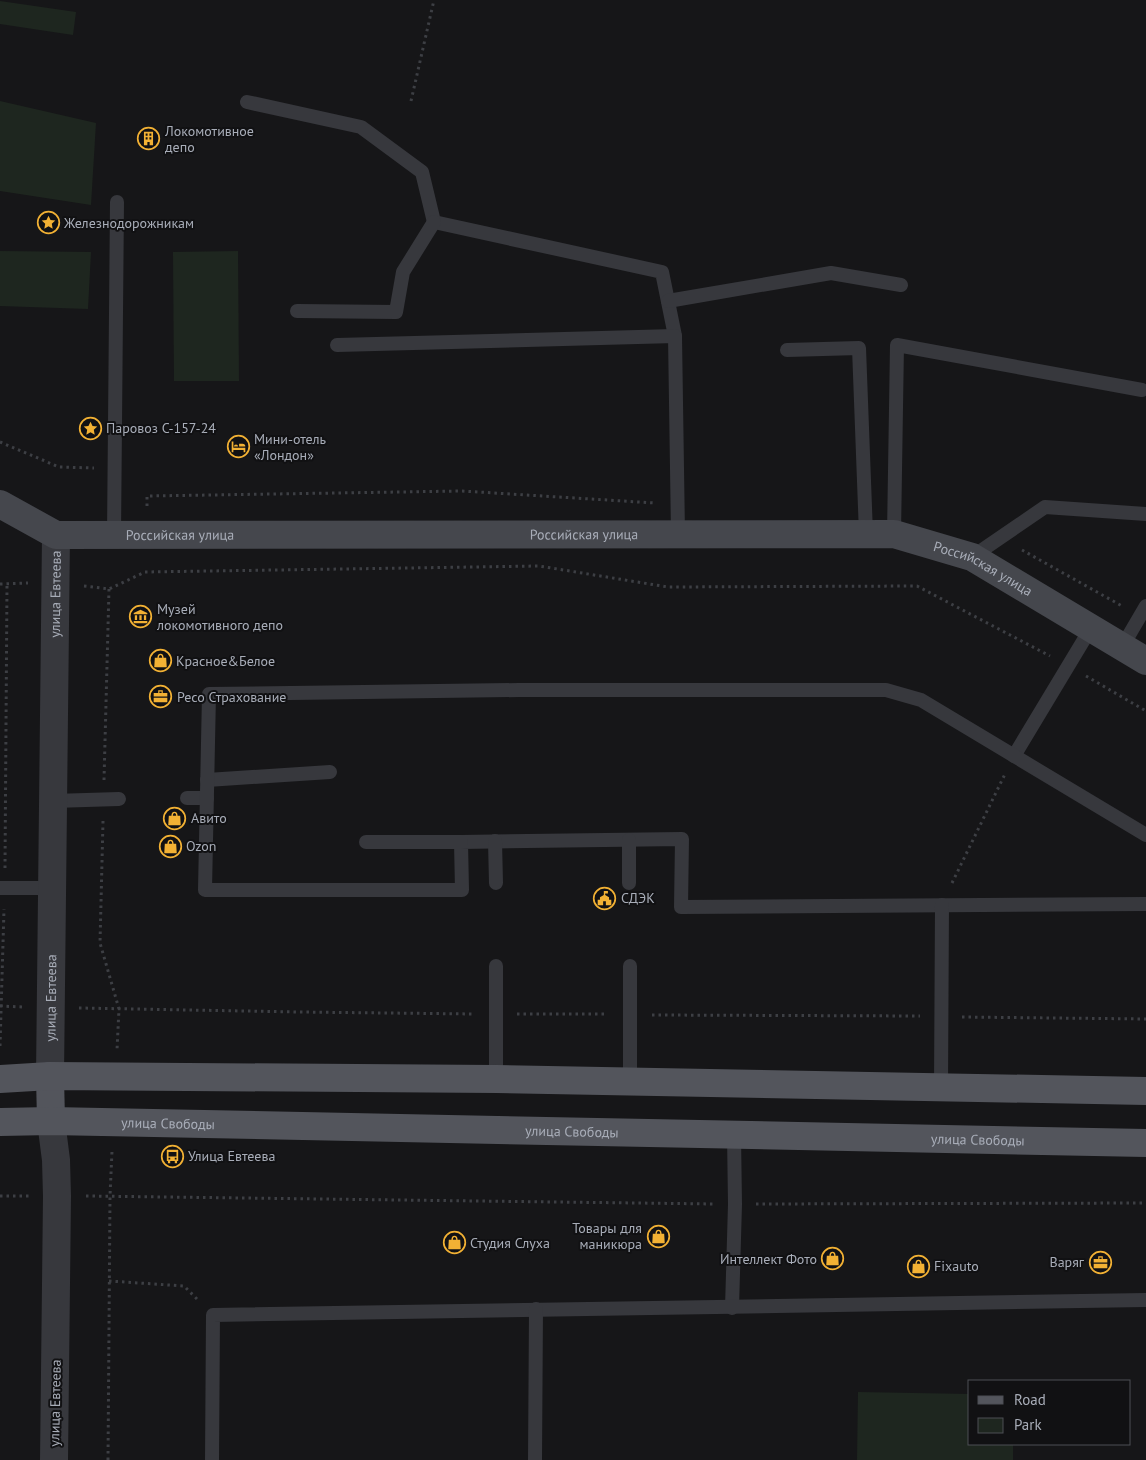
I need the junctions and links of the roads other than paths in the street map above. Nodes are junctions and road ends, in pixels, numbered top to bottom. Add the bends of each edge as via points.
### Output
1 (247, 102) dead end
2 (117, 202) dead end
3 (434, 222) junction
4 (901, 285) dead end
5 (668, 301) junction
6 (297, 311) dead end
7 (675, 336) junction
8 (337, 345) dead end
9 (786, 350) dead end
10 (1142, 390) dead end
11 (0, 504) edge
12 (1146, 514) edge
13 (678, 534) junction
14 (866, 534) junction
15 (894, 534) junction
16 (56, 535) junction
17 (114, 535) junction
18 (972, 557) junction
19 (1143, 611) edge
20 (1092, 628) junction
21 (1122, 647) junction
22 (1146, 661) edge
23 (1014, 756) junction
24 (330, 772) dead end
25 (207, 780) junction
26 (187, 798) dead end
27 (207, 798) junction
28 (118, 800) dead end
29 (53, 801) junction
30 (1146, 835) edge
31 (629, 840) junction
32 (495, 841) junction
33 (366, 842) dead end
34 (461, 842) junction
35 (496, 883) dead end
36 (629, 883) dead end
37 (2, 888) edge
38 (52, 888) junction
39 (1146, 904) edge
40 (942, 905) junction
41 (496, 966) dead end
42 (630, 966) dead end
43 (50, 1076) junction
44 (0, 1079) edge
45 (496, 1079) junction
46 (630, 1082) junction
47 (941, 1087) junction
48 (1146, 1091) edge
49 (51, 1121) junction
50 (0, 1122) edge
51 (734, 1134) junction
52 (1146, 1143) edge
53 (1146, 1300) edge
54 (732, 1308) junction
55 (536, 1309) junction
56 (54, 1460) edge
57 (212, 1460) edge
58 (535, 1460) edge

1 - 3 lane via 361,127 422,172
2 - 17 lane
3 - 5 lane via 662,272
3 - 6 lane via 403,272 396,312
4 - 5 lane via 831,273
5 - 7 lane
7 - 8 lane
7 - 13 lane
9 - 14 lane via 860,348
10 - 15 lane via 897,345
11 - 16 main road, Российская улица
12 - 18 lane via 1045,507
13 - 14 main road, Российская улица
13 - 17 main road, Российская улица
14 - 15 main road, Российская улица
15 - 18 main road, Российская улица
16 - 17 main road, Российская улица
16 - 29 street, улица Евтеева
18 - 20 main road, Российская улица
19 - 21 lane
20 - 21 main road, Российская улица
20 - 23 lane
21 - 22 main road, Российская улица
23 - 25 lane via 921,700 886,690 210,694
23 - 30 lane
24 - 25 lane
25 - 27 lane
26 - 27 lane
27 - 34 lane via 205,890 462,890
28 - 29 lane
29 - 38 street, улица Евтеева
31 - 32 lane
31 - 36 lane
31 - 40 lane via 682,839 681,907
32 - 34 lane
32 - 35 lane
33 - 34 lane
37 - 38 lane
38 - 43 street, улица Евтеева
39 - 40 lane
40 - 47 lane
41 - 45 lane
42 - 46 lane
43 - 44 main road
43 - 45 main road
43 - 49 main road, улица Евтеева
45 - 46 main road
46 - 47 main road
47 - 48 main road
49 - 50 main road, улица Свободы
49 - 51 main road, улица Свободы
49 - 56 street, улица Евтеева via 57,1196
51 - 52 main road, улица Свободы
51 - 54 lane
53 - 54 lane
54 - 55 lane
55 - 57 lane via 213,1315
55 - 58 lane

